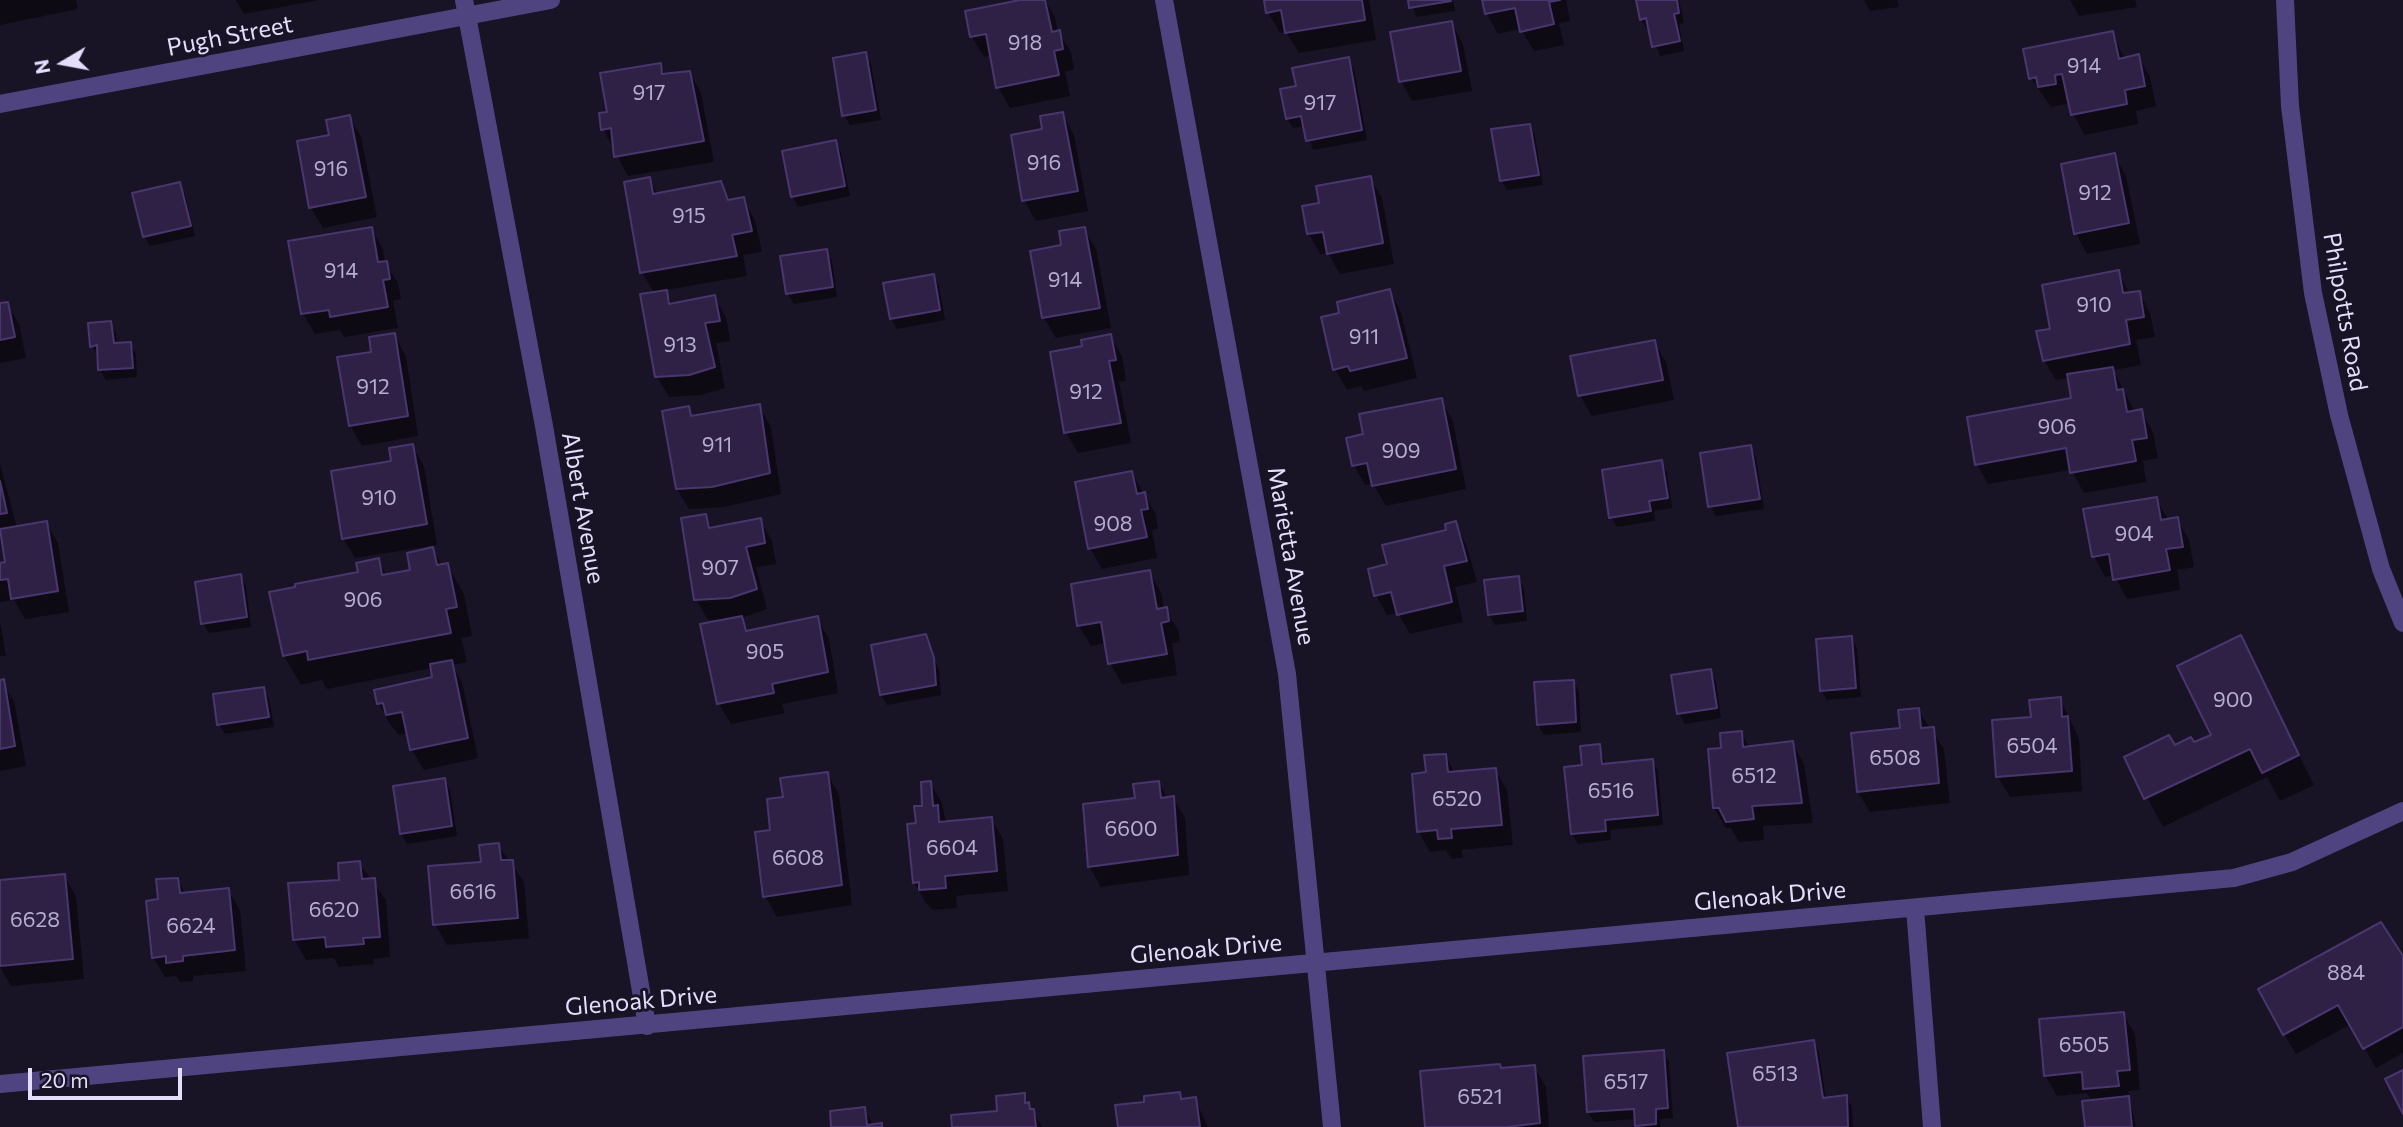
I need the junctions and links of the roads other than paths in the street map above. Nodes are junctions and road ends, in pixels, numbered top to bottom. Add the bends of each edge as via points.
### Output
1 (551, 0) edge
2 (1164, 0) edge
3 (2286, 0) edge
4 (466, 8) edge
5 (0, 104) edge
6 (2403, 623) edge
7 (2403, 811) edge
8 (1915, 908) junction
9 (1316, 964) junction
10 (647, 1026) junction
11 (0, 1084) edge
12 (1332, 1127) edge
13 (1932, 1127) edge

1 - 4 street, Pugh Street
2 - 9 street, Marietta Avenue via 1287,674
3 - 6 street, Philpotts Road via 2290,106 2313,293 2339,415 2381,569
4 - 5 street, Pugh Street
4 - 10 street, Albert Avenue via 544,425
7 - 8 street, Glenoak Drive via 2292,862 2234,878
8 - 9 street, Glenoak Drive
8 - 13 street
9 - 10 street, Glenoak Drive via 888,1000
9 - 12 street, Marietta Avenue
10 - 11 street, Glenoak Drive

